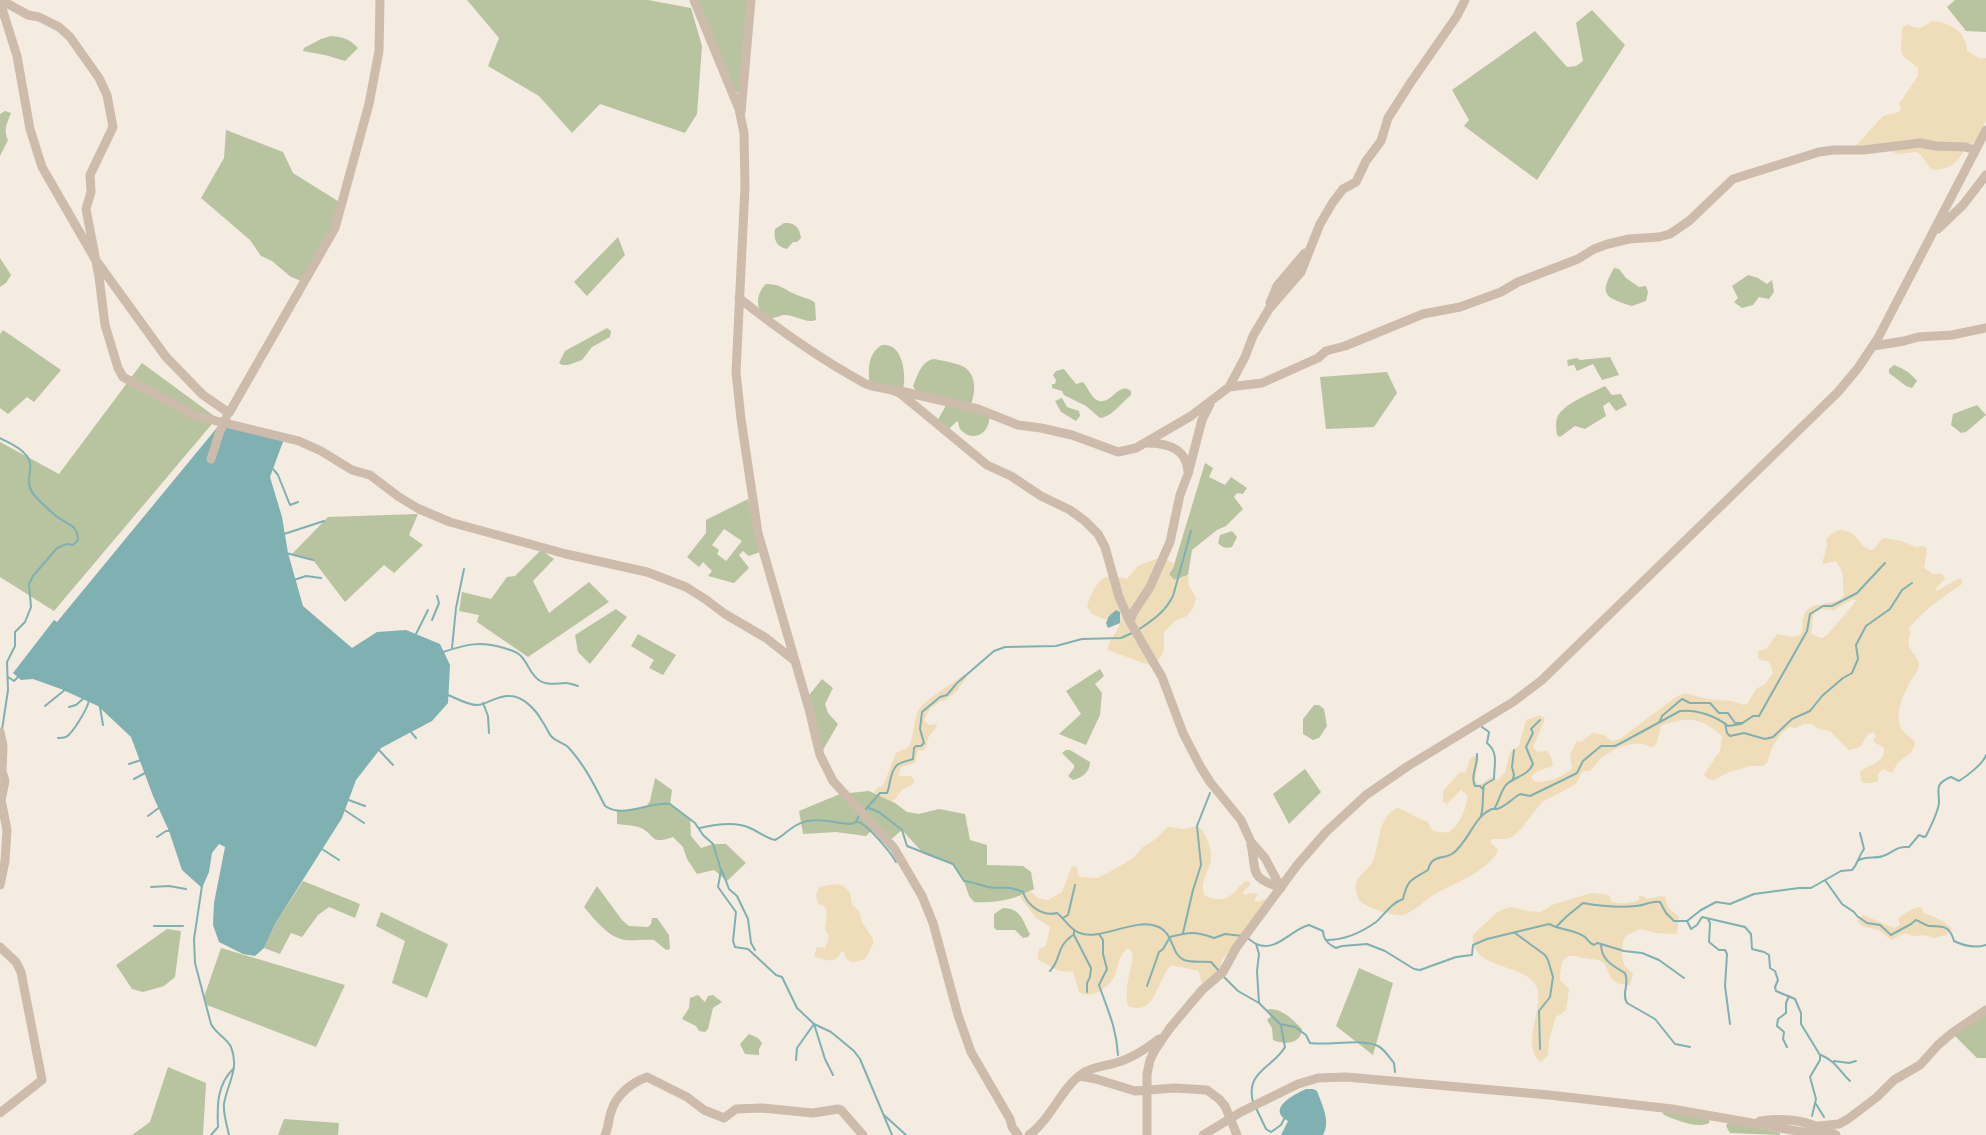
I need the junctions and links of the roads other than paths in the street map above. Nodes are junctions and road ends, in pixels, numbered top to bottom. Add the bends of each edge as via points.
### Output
1 (380, 0) edge
2 (694, 0) edge
3 (751, 0) edge
4 (1465, 0) edge
5 (0, 1) edge
6 (741, 116) junction
7 (1986, 130) edge
8 (1975, 150) junction
9 (1986, 175) edge
10 (1931, 236) junction
11 (95, 259) junction
12 (738, 298) junction
13 (1986, 328) edge
14 (1873, 346) junction
15 (1229, 388) junction
16 (896, 390) junction
17 (1211, 402) junction
18 (229, 413) junction
19 (224, 423) junction
20 (1147, 443) junction
21 (212, 459) dead end
22 (1188, 474) junction
23 (1130, 622) junction
24 (795, 661) junction
25 (0, 732) edge
26 (1, 801) edge
27 (1251, 842) junction
28 (0, 885) edge
29 (1281, 888) junction
30 (0, 947) edge
31 (1986, 1010) edge
32 (1164, 1036) junction
33 (1079, 1076) junction
34 (1147, 1091) junction
35 (0, 1112) edge
36 (1229, 1119) junction
37 (1819, 1131) edge
38 (1032, 1134) edge
39 (605, 1135) edge
40 (863, 1135) edge
41 (1018, 1135) edge
42 (1147, 1135) edge
43 (1203, 1135) edge
44 (1237, 1135) edge
45 (1836, 1135) edge

1 - 18 street via 379,51 335,228
2 - 6 street
3 - 6 street
4 - 15 street via 1388,118 1381,141 1366,160 1356,182 1343,189 1333,202 1301,272 1269,308
5 - 11 street via 17,56 30,129 42,167
5 - 11 street via 59,26 99,78 107,95 113,127 90,175 91,192 86,209
6 - 12 street via 745,186
7 - 8 street
8 - 10 street
8 - 15 street via 1920,143 1834,150 1740,176 1690,221 1670,234 1608,244 1501,292 1423,314 1326,351 1318,358 1262,383
9 - 10 street via 1963,205
10 - 14 street
11 - 18 street via 166,357 204,395
11 - 19 street via 105,326 120,374 196,416
12 - 16 street via 787,336 834,366 870,386
12 - 24 street via 736,372 756,524
13 - 14 street
14 - 29 street via 1858,368 1814,416 1542,680 1366,796 1326,832
15 - 17 street
16 - 20 street via 978,410 1018,425 1072,436 1118,452
16 - 23 street via 987,465 1086,521 1105,547 1119,597
17 - 20 street
17 - 22 street via 1202,420
18 - 19 street
19 - 21 street
19 - 24 street via 314,447 352,470 370,475 420,509 450,522 647,572 686,588 766,638
20 - 22 street via 1168,445 1182,453
22 - 23 street via 1170,542
23 - 27 street via 1162,678 1183,733 1200,766 1240,820
24 - 41 street via 820,755 833,782 894,848 922,896 971,1052
25 - 26 street via 5,781
26 - 28 street via 7,830
27 - 29 street via 1265,858
27 - 29 street via 1257,877 1261,882
29 - 32 street via 1236,948 1223,972 1202,990
30 - 35 street via 16,962 21,972 42,1080
31 - 37 street via 1848,1119
32 - 33 street via 1123,1061 1097,1066
32 - 34 street via 1150,1060
33 - 34 street via 1136,1092
33 - 38 street
34 - 36 street via 1174,1088 1207,1090 1225,1106
34 - 42 street
36 - 37 street via 1298,1084 1318,1078 1346,1077 1672,1109
36 - 43 street
36 - 44 street
37 - 45 street
39 - 40 street via 617,1098 647,1077 720,1118 736,1109 813,1113 838,1109

